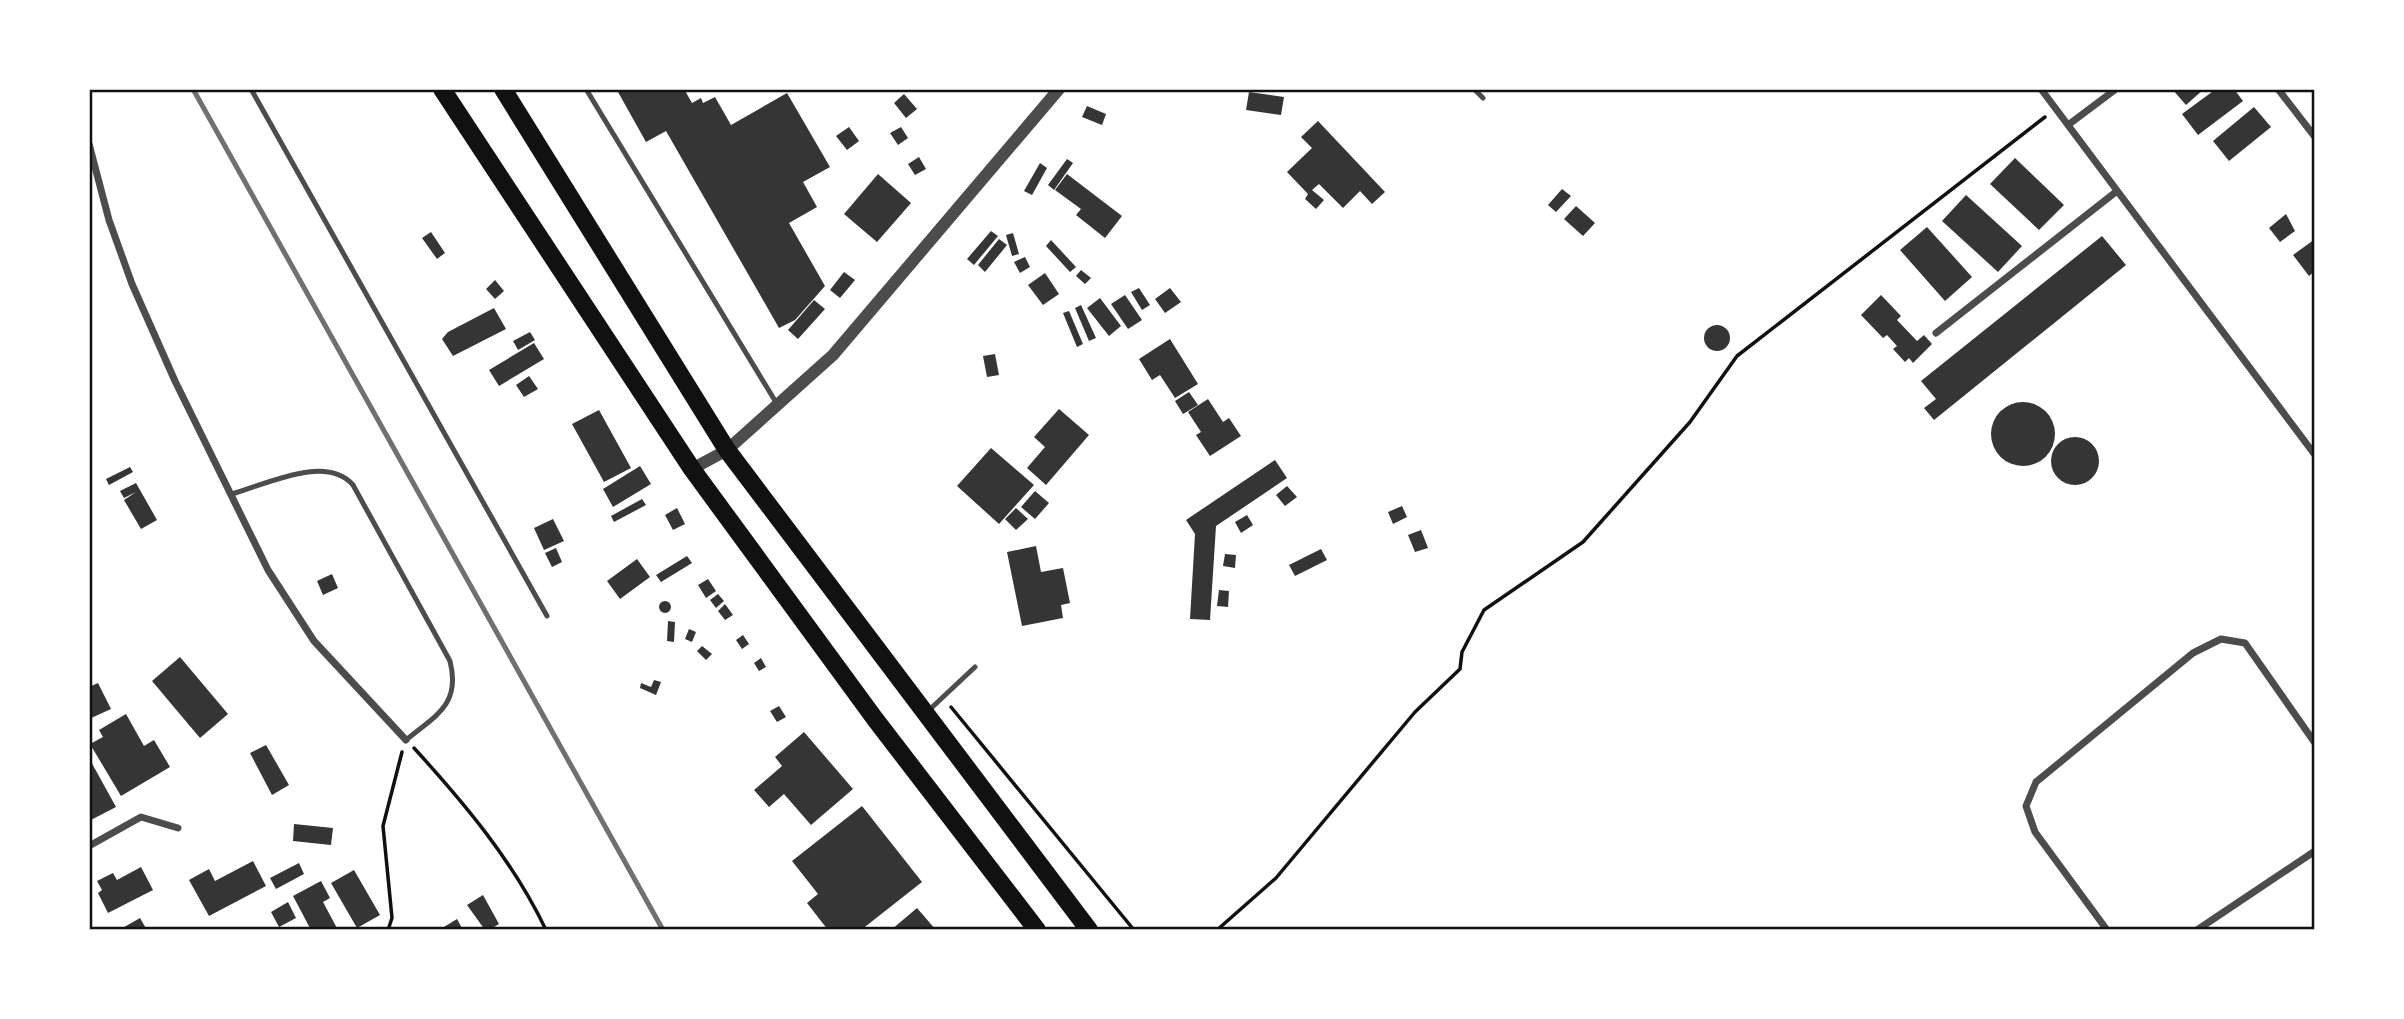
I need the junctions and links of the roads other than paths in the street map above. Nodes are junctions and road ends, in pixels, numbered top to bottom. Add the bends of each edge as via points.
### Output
1 (251, 89) edge
2 (442, 89) edge
3 (503, 89) edge
4 (586, 89) edge
5 (1059, 89) edge
6 (1474, 89) edge
7 (2041, 89) edge
8 (2116, 89) edge
9 (2278, 89) edge
10 (1483, 98) dead end
11 (2068, 125) junction
12 (2315, 138) edge
13 (89, 144) edge
14 (2117, 191) junction
15 (1936, 333) dead end
16 (779, 407) junction
17 (727, 450) junction
18 (2315, 455) edge
19 (692, 469) junction
20 (232, 494) junction
21 (547, 616) dead end
22 (975, 667) dead end
23 (924, 714) junction
24 (406, 740) joint
25 (2315, 743) edge
26 (178, 828) dead end
27 (89, 846) edge
28 (2315, 851) edge
29 (1037, 930) edge
30 (1088, 930) edge
31 (2107, 930) edge
32 (2197, 930) edge

1 - 21 lane
2 - 19 highway
3 - 17 highway
4 - 16 lane
5 - 16 street via 834,355
6 - 10 lane
7 - 11 street
8 - 11 street
9 - 12 street
11 - 14 street
13 - 20 street via 132,284
14 - 15 street
14 - 18 street
16 - 17 street
17 - 19 street
17 - 23 highway
19 - 29 highway
20 - 24 street via 268,570 314,640
20 - 24 lane via 317,470 344,475 352,485 450,662 454,679 447,706
22 - 23 lane
23 - 30 highway
25 - 31 street via 2245,643 2221,639 2193,653 2036,782 2026,806 2035,832
26 - 27 street via 141,817
28 - 32 street

